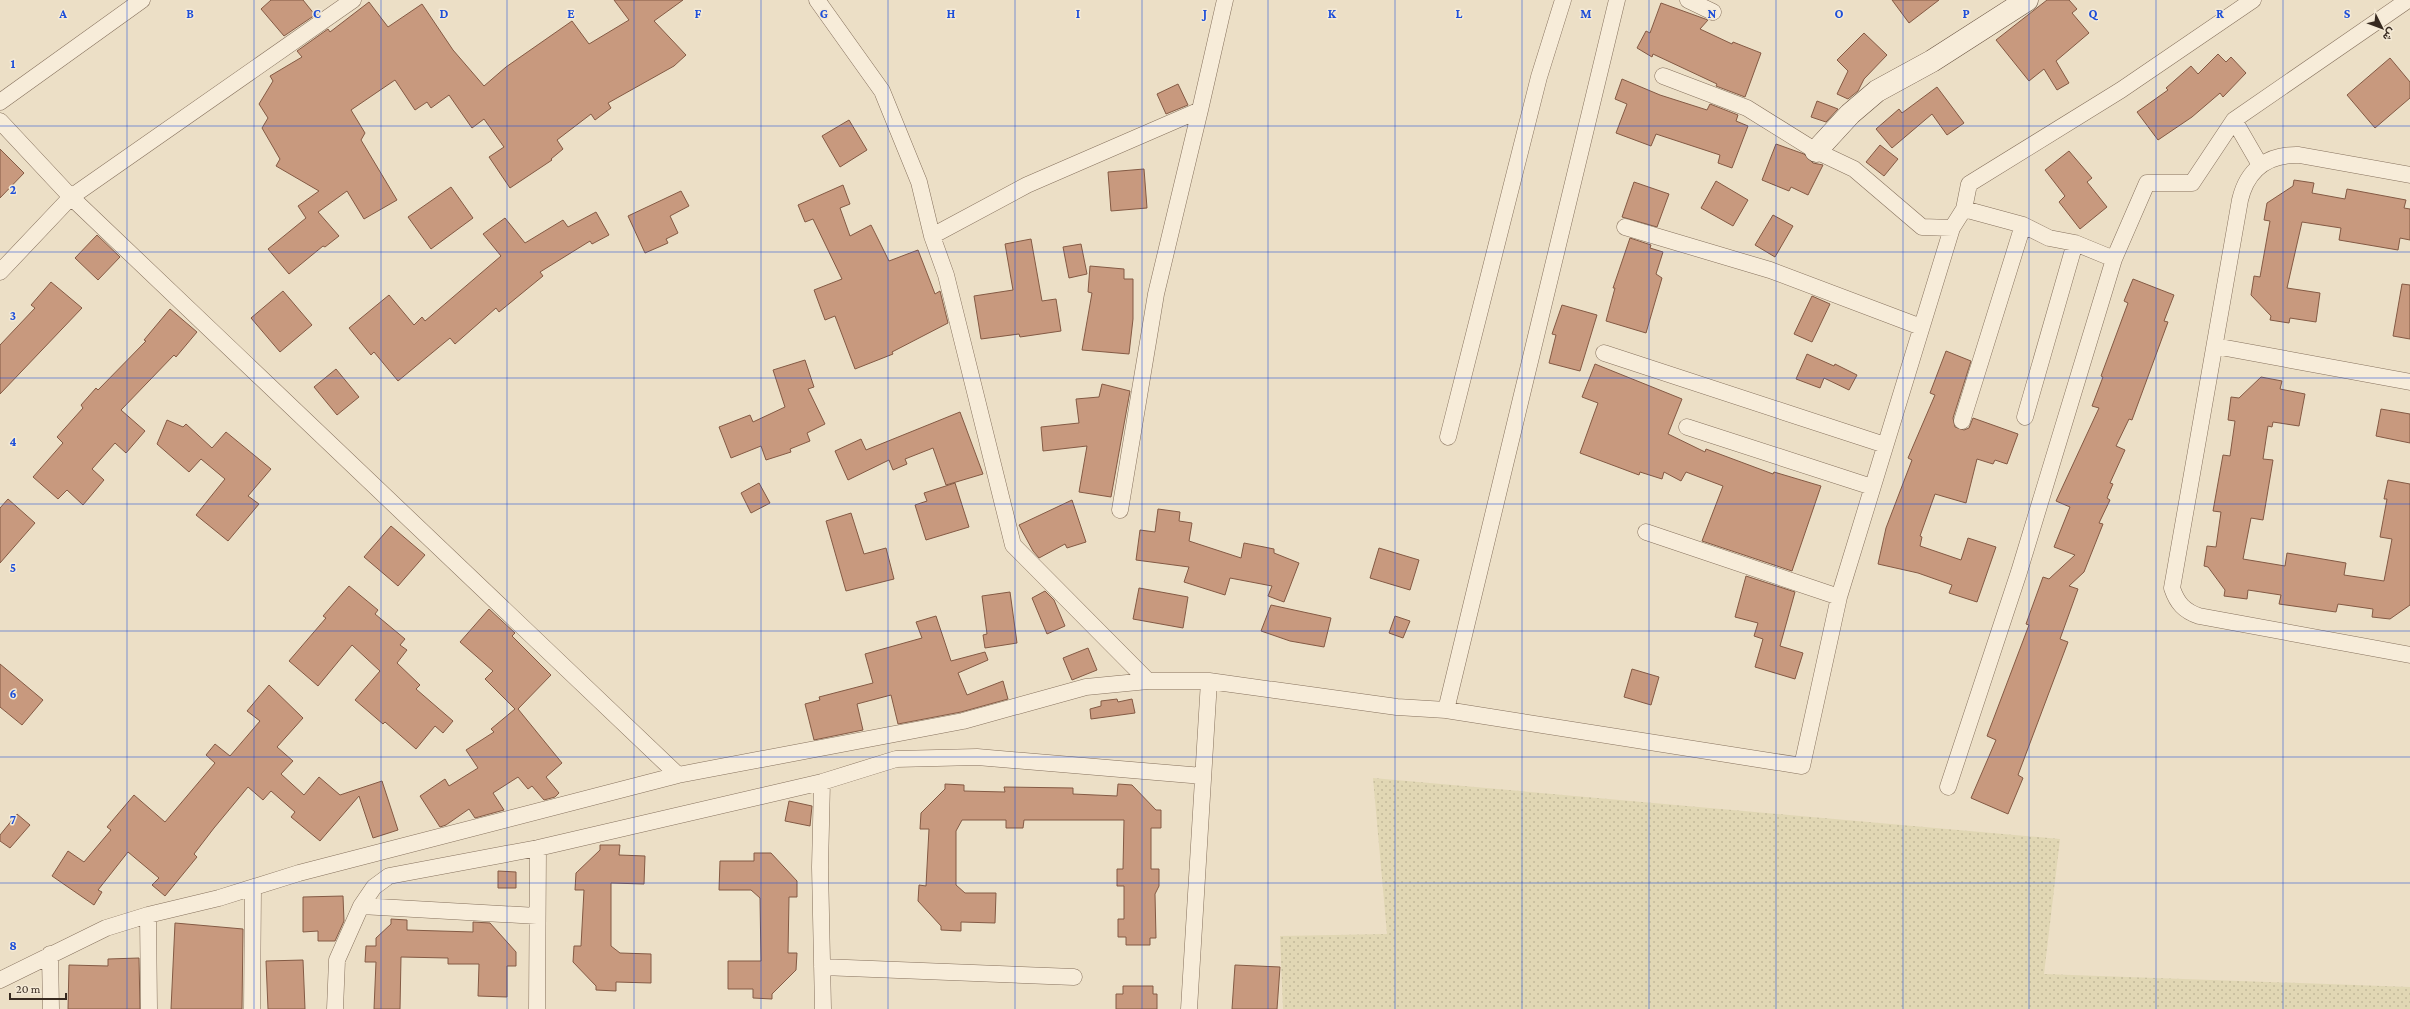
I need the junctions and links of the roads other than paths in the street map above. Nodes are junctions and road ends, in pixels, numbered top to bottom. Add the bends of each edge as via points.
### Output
1 (142, 0) edge
2 (353, 0) edge
3 (817, 0) edge
4 (1225, 0) edge
5 (1563, 0) edge
6 (1618, 0) edge
7 (1688, 0) edge
8 (2027, 0) edge
9 (2253, 0) edge
10 (2408, 0) edge
11 (1713, 12) dead end
12 (1663, 76) dead end
13 (0, 102) edge
14 (1200, 110) junction
15 (2234, 120) junction
16 (0, 121) edge
17 (1816, 151) junction
18 (2260, 165) junction
19 (2410, 175) edge
20 (71, 197) junction
21 (1964, 209) junction
22 (2023, 225) junction
23 (1625, 227) dead end
24 (1952, 228) junction
25 (932, 236) junction
26 (2075, 243) junction
27 (2114, 259) junction
28 (0, 272) edge
29 (1921, 327) junction
30 (2215, 346) junction
31 (1604, 352) dead end
32 (2410, 382) edge
33 (2024, 417) dead end
34 (1962, 421) dead end
35 (1686, 427) dead end
36 (1448, 437) dead end
37 (1885, 445) junction
38 (1872, 487) junction
39 (1120, 510) dead end
40 (1646, 532) dead end
41 (1838, 598) junction
42 (2410, 655) edge
43 (1148, 681) junction
44 (1209, 681) junction
45 (1446, 710) junction
46 (678, 774) junction
47 (1203, 776) junction
48 (822, 782) junction
49 (1948, 787) dead end
50 (538, 848) junction
51 (253, 888) junction
52 (361, 906) junction
53 (148, 915) junction
54 (537, 916) junction
55 (50, 954) junction
56 (822, 967) junction
57 (1074, 977) dead end
58 (0, 980) edge
59 (51, 1009) edge
60 (149, 1009) edge
61 (252, 1009) edge
62 (335, 1009) edge
63 (537, 1009) edge
64 (823, 1009) edge
65 (1189, 1009) edge

1 - 13 street
2 - 20 street
3 - 25 street via 882,91 919,182
4 - 14 street
5 - 36 street via 1537,85
6 - 45 street
7 - 11 street
8 - 17 street via 1932,60 1877,91 1850,114
9 - 21 street via 2121,90 1969,184
10 - 15 street
12 - 17 street via 1747,108
14 - 25 street via 1027,185
14 - 39 street via 1156,294
15 - 18 street
15 - 27 street via 2192,183 2147,184
16 - 20 street
17 - 24 street via 1854,169 1922,227
18 - 19 street via 2285,154
18 - 30 street via 2250,174 2244,186
20 - 28 street
20 - 46 street
21 - 22 street
21 - 24 street
22 - 26 street via 2049,238
22 - 34 street
23 - 29 street via 1770,270
24 - 29 street
25 - 43 street via 946,275 1013,545
26 - 27 street
26 - 33 street
27 - 49 street via 2019,572
29 - 37 street
30 - 32 street
30 - 42 street via 2172,577 2175,598 2190,613 2199,616
31 - 37 street
35 - 38 street
37 - 38 street
38 - 41 street
40 - 41 street
41 - 45 street via 1802,766
43 - 44 street
43 - 46 street via 1086,687 963,721
44 - 45 street via 1396,707
44 - 47 street
46 - 51 street via 332,864
47 - 48 street via 969,758 896,759
47 - 65 street
48 - 50 street
48 - 56 street
50 - 52 street via 389,876 374,887
50 - 54 street
51 - 53 street
51 - 61 street
52 - 54 street
52 - 62 street via 336,960
53 - 55 street via 106,928
53 - 60 street
54 - 63 street
55 - 58 street
55 - 59 street
56 - 57 street
56 - 64 street

